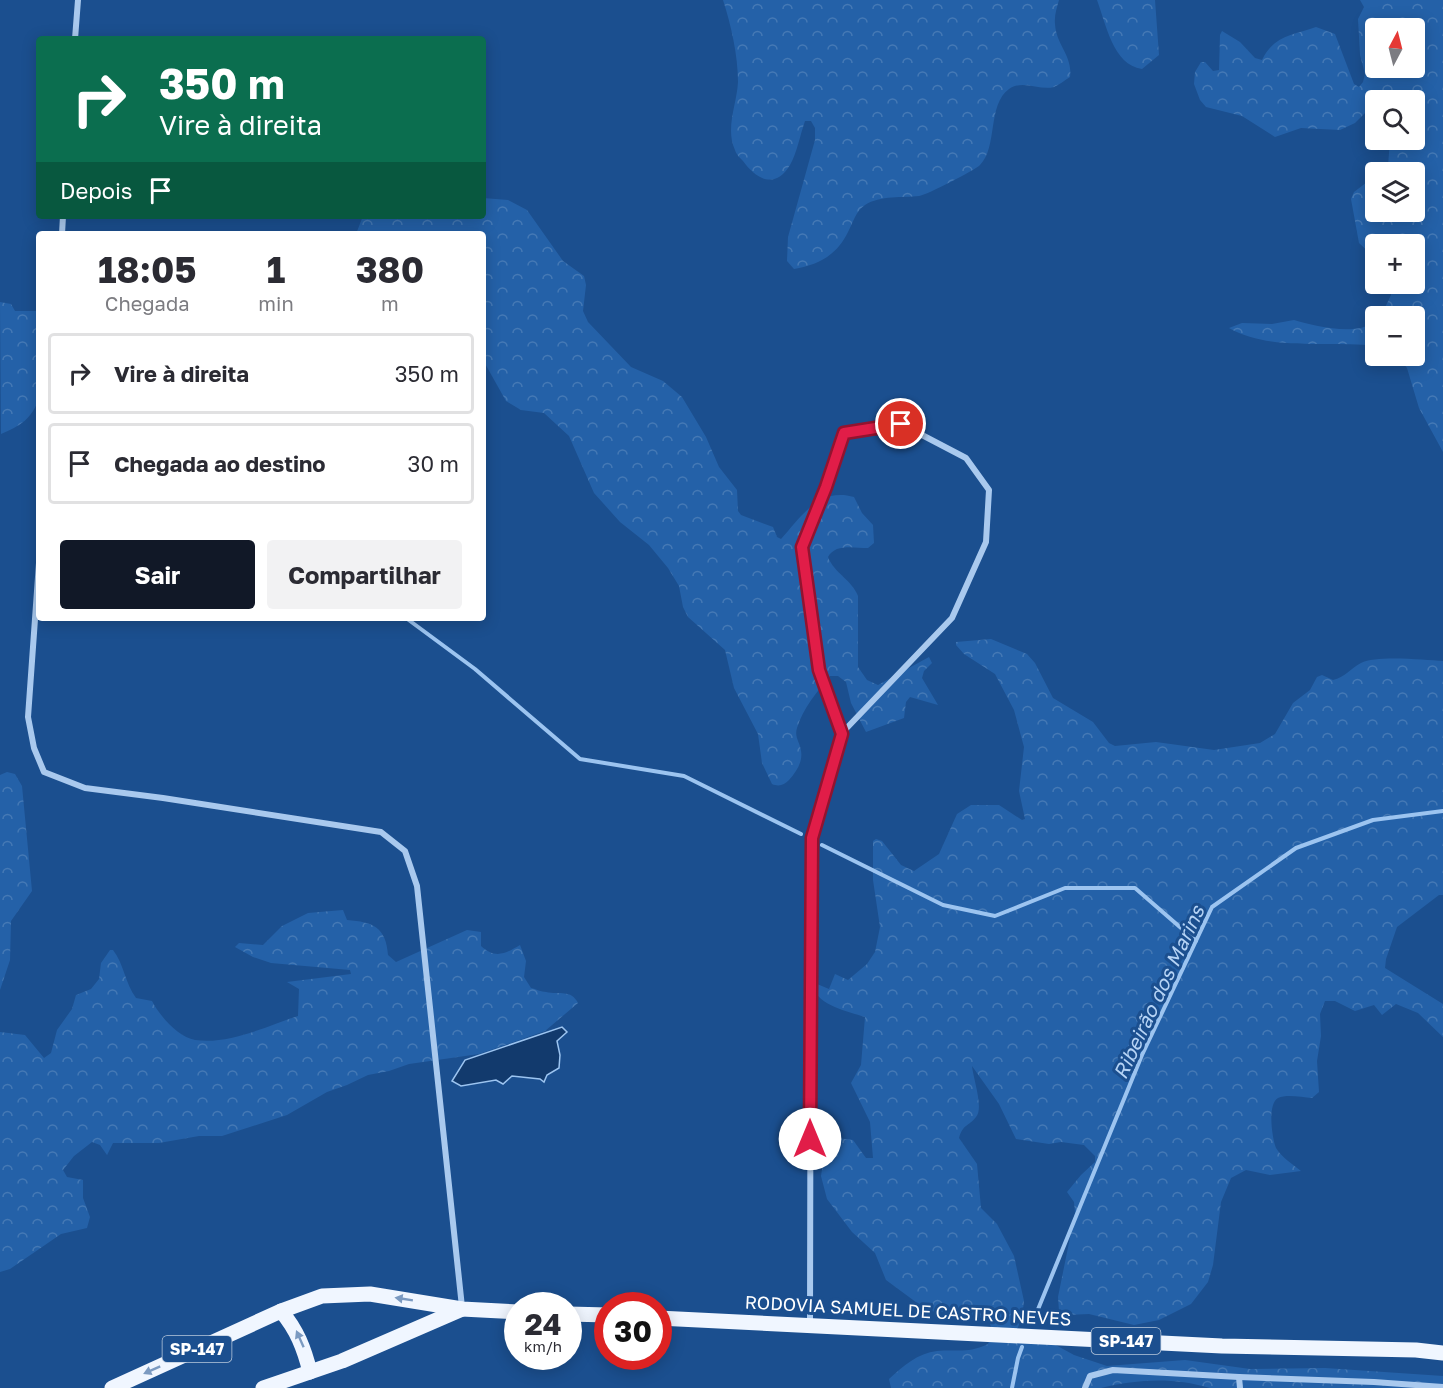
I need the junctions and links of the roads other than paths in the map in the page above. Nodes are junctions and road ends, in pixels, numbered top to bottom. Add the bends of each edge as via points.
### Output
1 (78, 0) edge
2 (75, 36) edge
3 (36, 605) edge
4 (842, 734) junction
5 (462, 1309) junction
6 (281, 1311) junction
7 (504, 1311) edge
8 (672, 1319) edge
9 (810, 1324) junction
10 (1443, 1353) edge
11 (310, 1372) junction
12 (1239, 1377) junction
13 (1443, 1387) edge
14 (112, 1388) edge
15 (263, 1388) edge
16 (1085, 1388) edge
17 (1240, 1388) edge

1 - 2 street
3 - 5 street via 28,717 44,772 85,788 381,832 405,851 417,886
4 - 4 street via 952,618 986,542 989,490 978,474 966,458 901,424 844,433 802,547 819,670
4 - 9 street via 812,838
5 -> 6 main road, SP-147 via 370,1294 322,1296
5 - 7 main road, SP-147
5 - 11 main road, SP-147
11 -> 6 main road via 303,1345
6 -> 14 main road, SP-147
8 - 9 main road, RODOVIA SAMUEL DE CASTRO NEVES / SP-147
9 - 10 main road, RODOVIA SAMUEL DE CASTRO NEVES / SP-147 via 1222,1346
11 - 15 main road, SP-147
12 - 13 street
12 - 16 street via 1113,1370 1090,1376
12 - 17 street

